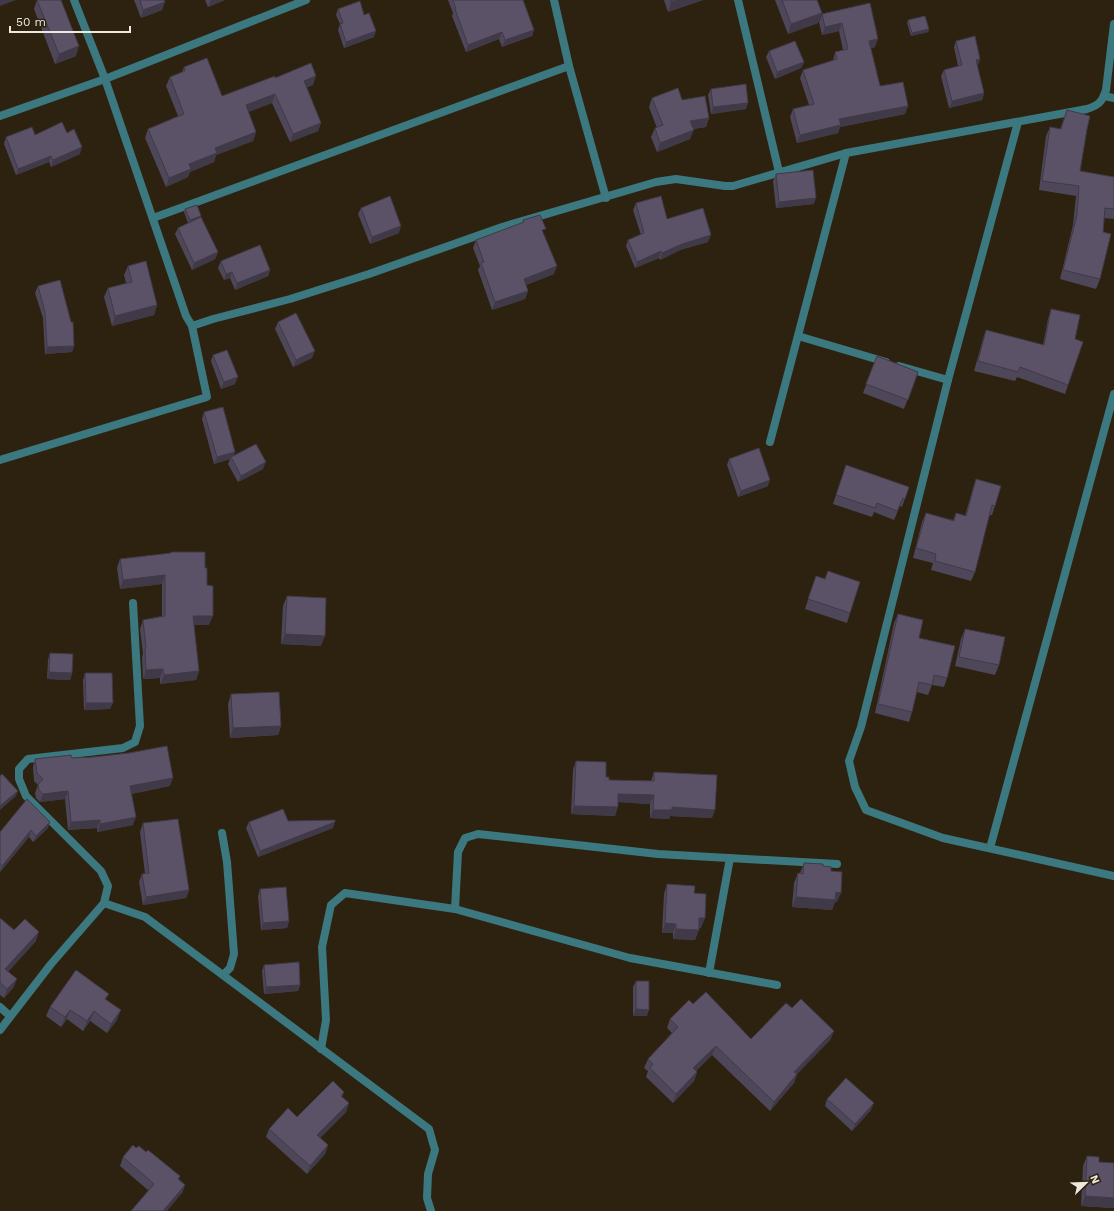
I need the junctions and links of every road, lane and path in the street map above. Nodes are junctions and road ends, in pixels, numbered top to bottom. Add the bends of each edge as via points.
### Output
1 (74, 0) edge
2 (306, 0) edge
3 (554, 0) edge
4 (738, 0) edge
5 (1114, 24) edge
6 (569, 66) junction
7 (105, 79) junction
8 (1104, 96) junction
9 (1114, 98) edge
10 (0, 116) edge
11 (1018, 122) junction
12 (846, 153) junction
13 (779, 172) junction
14 (606, 198) junction
15 (153, 218) junction
16 (192, 326) junction
17 (798, 336) junction
18 (948, 380) junction
19 (1114, 394) edge
20 (770, 442) dead end
21 (0, 460) edge
22 (134, 603) dead end
23 (222, 833) dead end
24 (990, 848) junction
25 (730, 858) junction
26 (837, 864) dead end
27 (1114, 876) edge
28 (104, 903) junction
29 (455, 908) junction
30 (709, 972) junction
31 (222, 975) junction
32 (777, 985) dead end
33 (0, 1007) edge
34 (10, 1016) junction
35 (0, 1030) edge
36 (321, 1049) junction
37 (431, 1211) edge

1 - 7 street
2 - 7 street
3 - 6 street
4 - 13 street
5 - 8 street
6 - 14 street
6 - 15 street
7 - 10 street
7 - 15 street
8 - 9 street
8 - 11 street via 1087,110
11 - 12 street
11 - 18 street
12 - 13 street
12 - 17 street
13 - 14 street via 729,186 676,179 656,182
14 - 16 street via 502,227 290,299
15 - 16 street via 186,316
16 - 21 street via 207,396
17 - 18 street
17 - 20 street
18 - 24 street via 861,727 849,761 855,787 866,810 943,838
19 - 24 street
22 - 28 street via 140,726 135,742 123,748 28,759 19,768 19,779 26,796 101,871 108,886
23 - 31 street via 227,862 234,954 230,968
24 - 27 street
25 - 26 street
25 - 29 street via 658,854 478,834 465,838 458,852
25 - 30 street
28 - 31 street via 145,917
28 - 34 street
29 - 30 street via 630,958
29 - 36 street via 345,893 331,905 322,946 326,1020
30 - 32 street
31 - 36 street
33 - 34 street
34 - 35 street
36 - 37 street via 429,1129 435,1150 428,1174 427,1198

